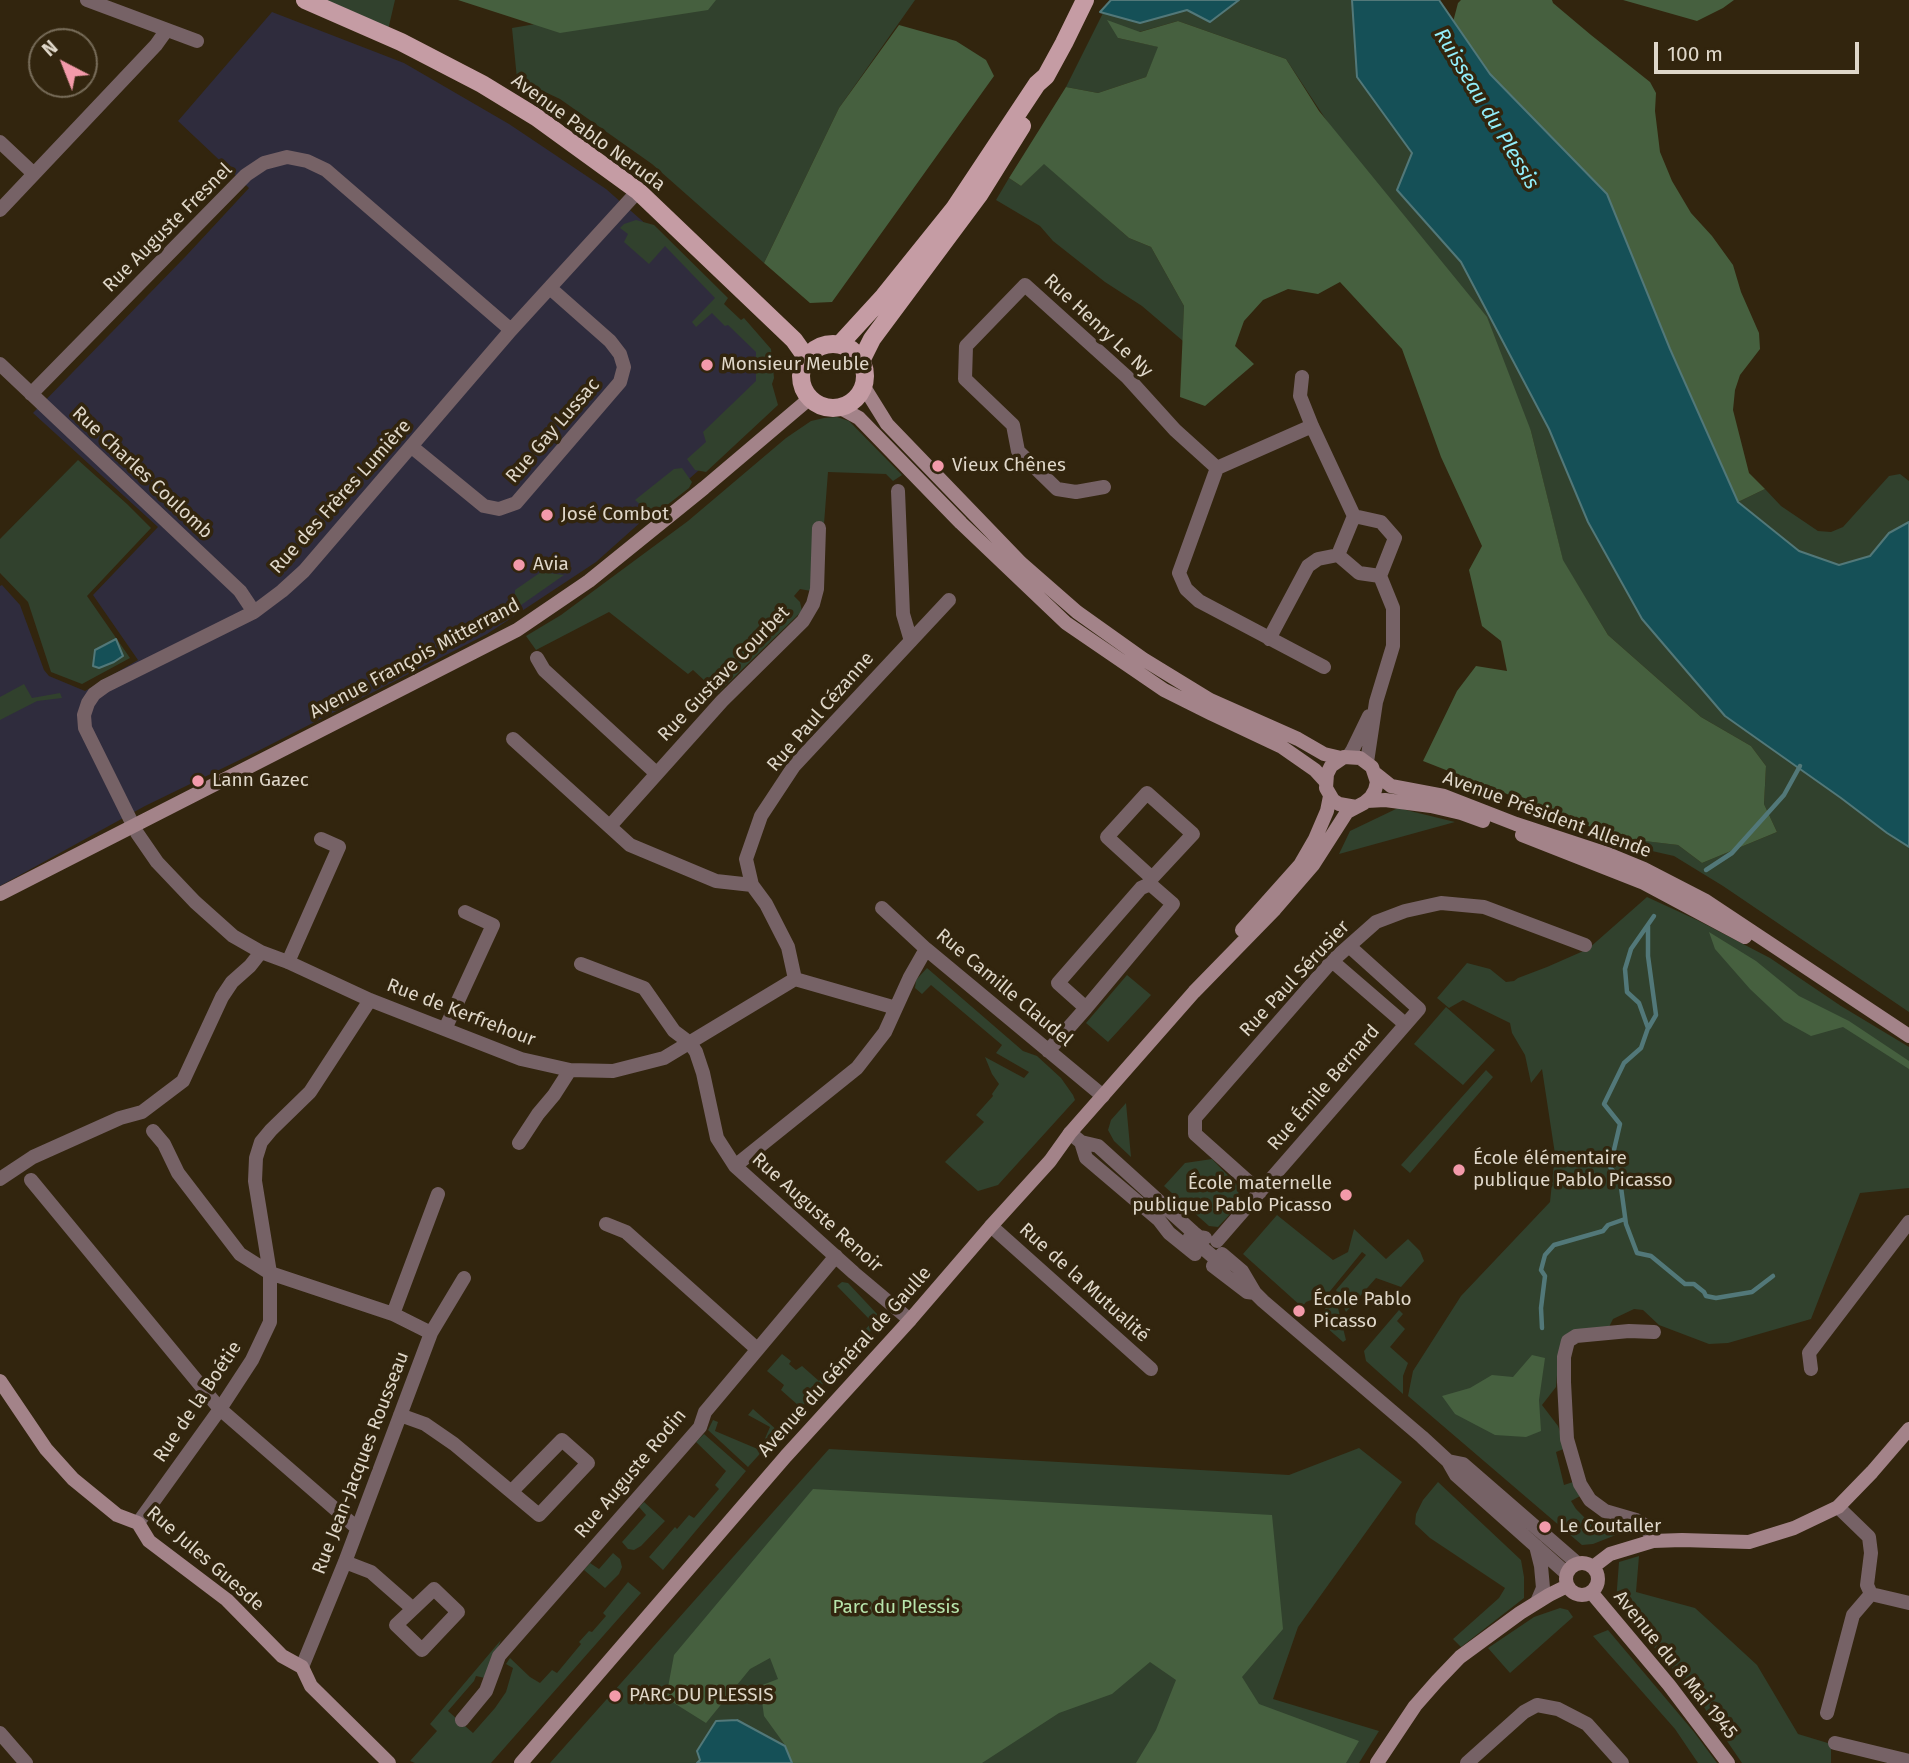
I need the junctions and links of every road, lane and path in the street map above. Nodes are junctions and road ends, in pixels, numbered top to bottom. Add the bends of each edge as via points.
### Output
1 (88, 0) edge
2 (305, 0) edge
3 (1083, 5) edge
4 (166, 31) junction
5 (197, 41) dead end
6 (1046, 76) junction
7 (0, 142) edge
8 (34, 174) junction
9 (638, 191) junction
10 (0, 210) edge
11 (550, 288) junction
12 (511, 330) junction
13 (840, 344) junction
14 (806, 357) junction
15 (862, 359) junction
16 (0, 364) edge
17 (1302, 377) dead end
18 (864, 387) junction
19 (32, 394) junction
20 (809, 399) junction
21 (839, 407) junction
22 (1312, 426) junction
23 (411, 447) junction
24 (1217, 468) junction
25 (1104, 487) dead end
26 (898, 491) dead end
27 (1354, 516) junction
28 (819, 528) dead end
29 (1338, 555) junction
30 (1380, 576) junction
31 (949, 600) dead end
32 (254, 612) junction
33 (1269, 639) junction
34 (911, 641) junction
35 (537, 658) dead end
36 (1324, 667) dead end
37 (1376, 702) junction
38 (513, 739) dead end
39 (1344, 757) junction
40 (1367, 762) junction
41 (656, 773) junction
42 (1376, 774) junction
43 (1328, 789) junction
44 (1362, 804) junction
45 (132, 825) junction
46 (610, 826) junction
47 (321, 839) dead end
48 (1151, 881) junction
49 (752, 885) junction
50 (0, 894) edge
51 (881, 908) dead end
52 (464, 912) dead end
53 (1585, 945) dead end
54 (1349, 946) junction
55 (926, 949) junction
56 (261, 952) junction
57 (1332, 961) junction
58 (288, 962) junction
59 (581, 964) dead end
60 (1809, 969) junction
61 (794, 979) junction
62 (1194, 992) junction
63 (370, 1000) junction
64 (896, 1008) junction
65 (1086, 1008) junction
66 (1405, 1024) junction
67 (446, 1029) junction
68 (1909, 1036) edge
69 (690, 1043) junction
70 (1048, 1051) junction
71 (570, 1069) junction
72 (1103, 1096) junction
73 (153, 1131) dead end
74 (1076, 1138) junction
75 (519, 1143) dead end
76 (735, 1166) junction
77 (0, 1179) edge
78 (31, 1180) dead end
79 (1260, 1192) junction
80 (438, 1194) dead end
81 (1909, 1222) edge
82 (606, 1224) dead end
83 (991, 1226) junction
84 (1209, 1251) junction
85 (836, 1256) junction
86 (270, 1273) junction
87 (464, 1278) dead end
88 (1255, 1293) junction
89 (393, 1314) junction
90 (910, 1320) junction
91 (1654, 1332) dead end
92 (431, 1333) junction
93 (757, 1349) junction
94 (1152, 1369) dead end
95 (1811, 1369) dead end
96 (0, 1381) edge
97 (220, 1409) junction
98 (400, 1415) junction
99 (1909, 1429) edge
100 (1448, 1461) junction
101 (512, 1491) junction
102 (1838, 1507) junction
103 (138, 1523) junction
104 (357, 1528) junction
105 (1653, 1541) junction
106 (1535, 1545) junction
107 (345, 1562) junction
108 (1593, 1567) junction
109 (1570, 1574) junction
110 (1591, 1592) junction
111 (1871, 1594) junction
112 (1537, 1602) junction
113 (1909, 1603) edge
114 (412, 1608) dead end
115 (302, 1667) junction
116 (1827, 1713) dead end
117 (462, 1720) dead end
118 (0, 1733) edge
119 (1835, 1743) dead end
120 (1909, 1761) edge
121 (524, 1762) edge
122 (26, 1763) edge
123 (389, 1763) edge
124 (1377, 1763) edge
125 (1467, 1763) edge
126 (1622, 1763) edge
127 (1728, 1763) edge

1 - 4 street
2 - 9 main road, Avenue Pablo Neruda via 482,84 537,117
3 - 6 main road
4 - 5 street
4 - 8 street
6 - 13 main road via 954,209
6 - 15 main road via 1044,88 1001,162
7 - 8 street
8 - 10 street
9 - 11 street, Rue des Frères Lumière
9 - 14 main road, Avenue Pablo Neruda via 794,340
11 - 12 street, Rue des Frères Lumière
11 - 23 street, Rue Gay Lussac via 610,341 624,368 620,382 516,503 499,509 484,506
12 - 19 street, Rue Auguste Fresnel via 326,170 287,157 264,163 246,175
12 - 23 street, Rue des Frères Lumière
13 - 14 main road via 826,343
13 - 15 main road
14 - 20 main road via 802,386
15 - 18 main road via 867,373
16 - 19 street, Rue Charles Coulomb
17 - 22 street via 1300,396
18 - 21 main road via 856,399
18 - 39 main road via 887,424 1021,563 1077,612 1210,700 1324,754
19 - 32 street, Rue Charles Coulomb via 240,591
20 - 21 main road via 820,406
20 - 45 main road, Avenue François Mitterrand via 589,581 517,630
21 - 43 main road via 859,418 1066,623 1164,690 1282,747 1315,770
22 - 24 street
22 - 27 street
23 - 32 street, Rue des Frères Lumière via 304,571
24 - 25 street, Rue Henry Le Ny via 1025,285 966,346 965,379 1013,425 1018,451 1057,489 1076,492
24 - 33 street via 1179,573 1186,589 1199,601
26 - 34 street via 903,614
27 - 29 street
27 - 30 street via 1381,522 1395,538
28 - 41 street, Rue Gustave Courbet via 817,589 803,621
29 - 30 street via 1359,573
29 - 33 street via 1308,566
30 - 37 street via 1393,608 1394,646
31 - 34 street, Rue Paul Cézanne
32 - 45 street, Rue des Frères Lumière via 105,686 88,703 85,727
33 - 36 street
34 - 49 street, Rue Paul Cézanne via 794,766 761,816 746,859
35 - 41 street via 544,670
37 - 39 street via 1352,751
37 - 40 street
38 - 46 street
39 - 40 main road
39 - 43 main road via 1331,766
40 - 42 main road
41 - 46 street, Rue Gustave Courbet
42 - 44 main road via 1375,790
42 - 60 main road, Avenue Président Allende via 1391,786 1444,796 1644,869 1706,901
43 - 44 main road via 1339,804
43 - 62 main road, Avenue du Général de Gaulle via 1328,811 1300,865
44 - 60 main road, Avenue Président Allende via 1385,800 1461,813 1644,883
44 - 62 main road, Avenue du Général de Gaulle via 1347,812 1313,864 1275,909
45 - 50 main road, Avenue François Mitterrand
45 - 56 street, Rue de Kerfrehour via 157,862 195,902 233,936
46 - 49 street via 630,845 716,881
47 - 58 street via 339,848
48 - 48 street via 1107,837 1147,793 1193,834
48 - 65 street via 1173,904
48 - 65 street via 1058,983
49 - 61 street, Rue Paul Cézanne via 788,947
51 - 55 street, Rue Camille Claudel
52 - 67 street via 493,925
53 - 54 street, Rue Paul Sérusier via 1484,907 1441,903 1376,922
54 - 57 street, Rue Paul Sérusier
54 - 66 street via 1419,1009
55 - 64 street
55 - 70 street, Rue Camille Claudel
56 - 58 street, Rue de Kerfrehour
56 - 77 street via 222,997 183,1081 142,1112 33,1157
57 - 66 street
57 - 79 street, Rue Paul Sérusier via 1195,1118 1195,1134
58 - 63 street, Rue de Kerfrehour
59 - 69 street via 644,988 674,1031
60 - 68 main road, Avenue Président Allende
61 - 64 street
61 - 69 street, Rue de Kerfrehour
62 - 72 main road, Avenue du Général de Gaulle
63 - 67 street, Rue de Kerfrehour
63 - 86 street, Rue de la Boétie via 310,1092 261,1142 254,1181
64 - 76 street via 885,1032 857,1068
65 - 70 street
66 - 79 street, Rue Émile Bernard
67 - 71 street, Rue de Kerfrehour via 521,1059
69 - 71 street, Rue de Kerfrehour via 664,1058 613,1071
69 - 76 street, Rue Auguste Renoir via 703,1073 717,1138
70 - 72 street, Rue Camille Claudel
71 - 75 street
72 - 74 main road, Avenue du Général de Gaulle
73 - 86 street via 178,1173 240,1254
74 - 83 main road, Avenue du Général de Gaulle
74 - 84 street via 1098,1146
74 - 84 street via 1086,1157 1159,1220
76 - 85 street, Rue Auguste Renoir
78 - 97 street
79 - 84 street, Rue Émile Bernard
80 - 89 street
81 - 95 street via 1809,1353
82 - 93 street via 626,1232
83 - 90 main road, Avenue du Général de Gaulle
83 - 94 street, Rue de la Mutualité
84 - 88 street via 1242,1271
84 - 88 street via 1216,1267 1247,1292
85 - 90 street, Rue Auguste Renoir
85 - 93 street, Rue Auguste Rodin
86 - 89 street
86 - 97 street, Rue de la Boétie via 270,1322
87 - 92 street, Rue Jean-Jacques Rousseau
88 - 100 street
89 - 92 street
90 - 121 main road, Avenue du Général de Gaulle
91 - 105 street via 1576,1336 1568,1341 1563,1369 1567,1439 1580,1484 1590,1500 1605,1511 1646,1526
92 - 98 street, Rue Jean-Jacques Rousseau
93 - 117 street, Rue Auguste Rodin via 705,1412 700,1427 499,1656 486,1691
96 - 103 main road, Rue Jules Guesde via 46,1450 73,1479 117,1515
97 - 103 street, Rue de la Boétie
97 - 104 street
98 - 101 street via 425,1424
98 - 104 street, Rue Jean-Jacques Rousseau
99 - 102 main road
100 - 106 street via 1456,1475
100 - 109 street via 1463,1464
101 - 101 street via 540,1515 588,1462 562,1440
102 - 105 main road via 1749,1542
102 - 111 street via 1869,1536 1867,1585
103 - 115 main road, Rue Jules Guesde via 149,1541 227,1600 282,1656
104 - 107 street, Rue Jean-Jacques Rousseau
105 - 108 main road via 1610,1554
106 - 109 street
106 - 112 street via 1543,1588
107 - 114 street via 371,1572
107 - 115 street, Rue Jean-Jacques Rousseau
108 - 109 main road via 1588,1564
108 - 110 main road via 1598,1580
109 - 110 main road via 1575,1594
109 - 112 main road
110 - 127 main road, Avenue du 8 Mai 1945
111 - 113 street
111 - 116 street via 1853,1615
112 - 124 main road via 1444,1673 1415,1706
115 - 123 main road, Rue Jules Guesde via 312,1686
118 - 122 street
119 - 120 street
125 - 126 street via 1536,1705 1558,1709 1587,1724

